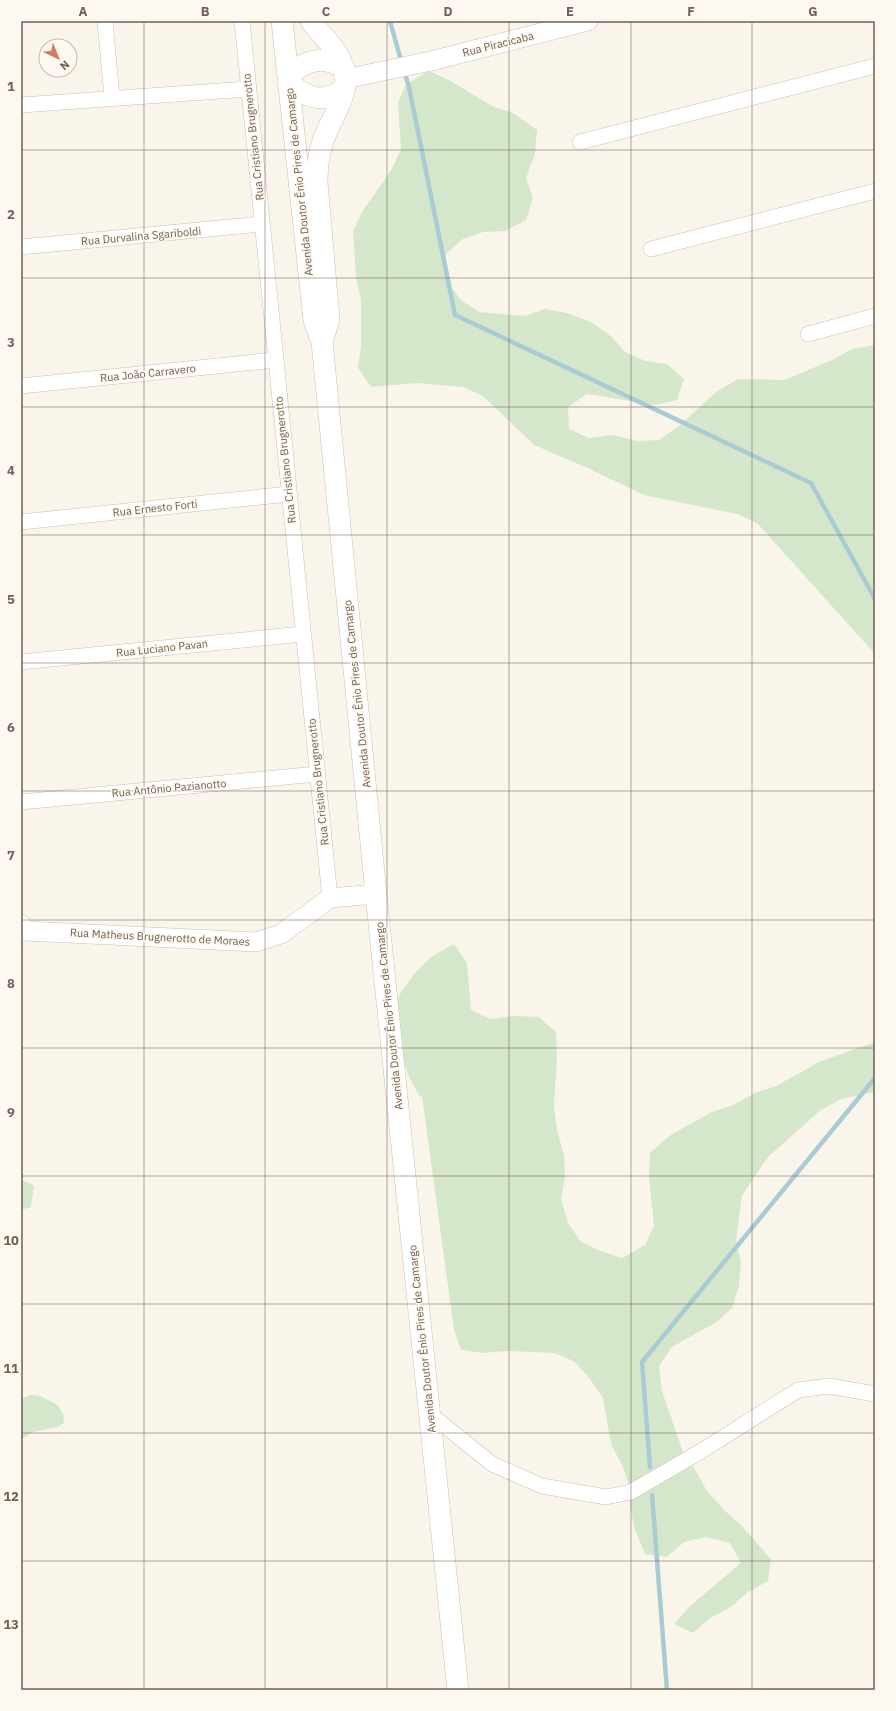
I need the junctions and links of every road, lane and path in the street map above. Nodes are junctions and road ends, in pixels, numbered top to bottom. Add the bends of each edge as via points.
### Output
1 (105, 21) edge
2 (242, 21) edge
3 (282, 21) edge
4 (310, 21) edge
5 (588, 21) edge
6 (875, 66) edge
7 (345, 78) junction
8 (288, 80) junction
9 (248, 88) junction
10 (112, 98) junction
11 (21, 104) edge
12 (580, 142) dead end
13 (875, 191) edge
14 (262, 224) junction
15 (21, 247) edge
16 (651, 249) dead end
17 (875, 316) edge
18 (808, 334) dead end
19 (322, 342) junction
20 (275, 360) junction
21 (21, 386) edge
22 (289, 494) junction
23 (21, 522) edge
24 (303, 634) junction
25 (21, 662) edge
26 (317, 774) junction
27 (21, 802) edge
28 (376, 894) junction
29 (330, 898) junction
30 (24, 928) edge
31 (875, 1394) edge
32 (430, 1414) junction
33 (458, 1690) edge

1 - 10 street
2 - 9 street, Rua Cristiano Brugnerotto
3 - 8 main road, Avenida Doutor Ênio Pires de Camargo
4 - 7 main road via 334,48
5 - 7 street, Rua Piracicaba via 431,61
6 - 12 street
7 - 8 main road via 331,62 317,60 301,65
7 - 8 main road via 333,96 318,98 302,93
7 - 19 main road, Avenida Doutor Ênio Pires de Camargo via 340,106 328,128 317,170 329,319
8 - 19 main road, Avenida Doutor Ênio Pires de Camargo via 314,320
9 - 10 street
9 - 14 street, Rua Cristiano Brugnerotto
10 - 11 street
13 - 16 street
14 - 15 street, Rua Durvalina Sgariboldi
14 - 20 street, Rua Cristiano Brugnerotto
17 - 18 street
19 - 28 main road, Avenida Doutor Ênio Pires de Camargo
20 - 21 street, Rua João Carravero
20 - 22 street, Rua Cristiano Brugnerotto
22 - 23 street, Rua Ernesto Forti
22 - 24 street, Rua Cristiano Brugnerotto
24 - 25 street, Rua Luciano Pavan
24 - 26 street, Rua Cristiano Brugnerotto
26 - 27 street, Rua Antônio Pazianotto
26 - 29 street, Rua Cristiano Brugnerotto
28 - 29 street
28 - 32 main road, Avenida Doutor Ênio Pires de Camargo
29 - 30 street, Rua Matheus Brugnerotto de Moraes via 280,934 256,942
31 - 32 street via 829,1386 798,1390 631,1492 606,1497 542,1486 492,1464
32 - 33 main road, Avenida Doutor Ênio Pires de Camargo

